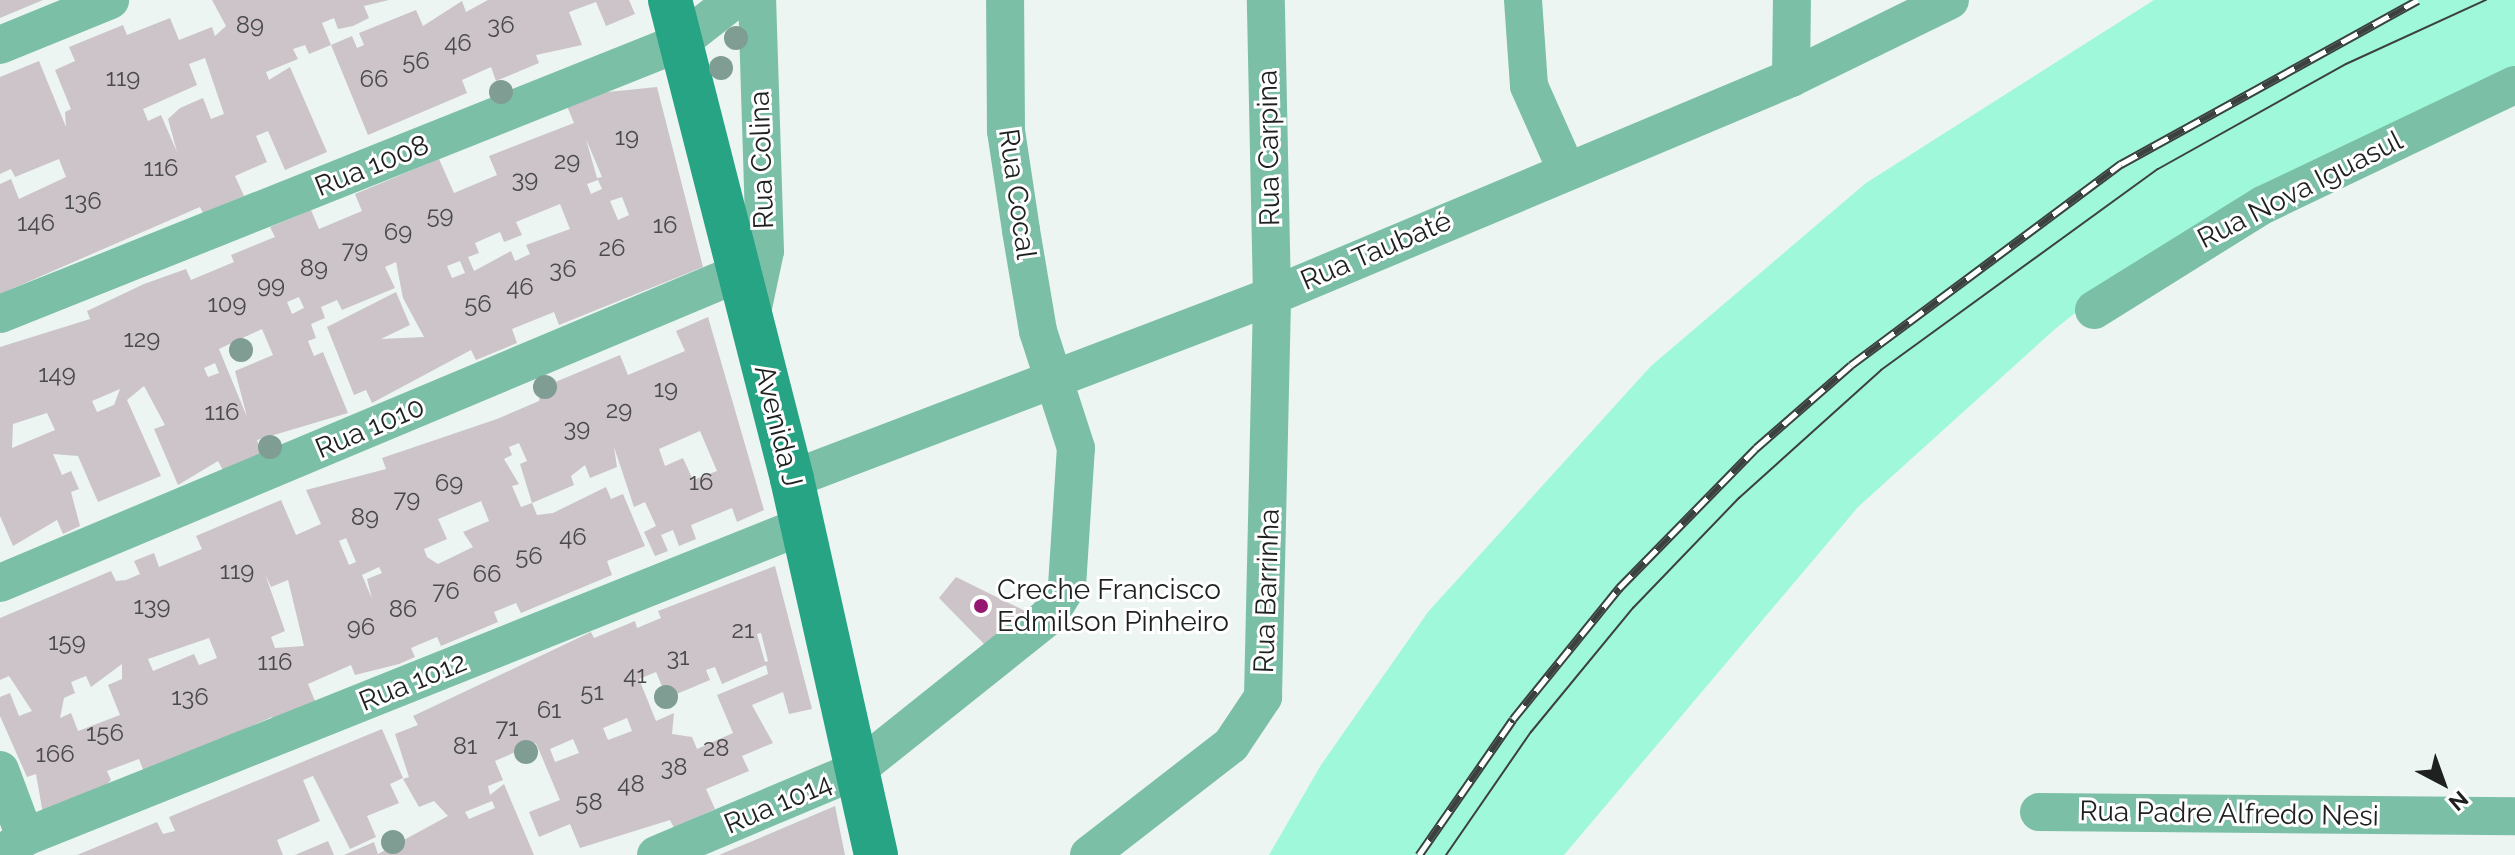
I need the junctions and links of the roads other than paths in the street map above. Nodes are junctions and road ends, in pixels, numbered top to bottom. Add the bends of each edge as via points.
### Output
1 (110, 0) edge
2 (670, 0) edge
3 (734, 0) edge
4 (757, 0) edge
5 (1005, 0) edge
6 (1266, 0) edge
7 (1523, 0) edge
8 (1792, 0) edge
9 (1950, 0) edge
10 (679, 43) junction
11 (0, 45) edge
12 (1791, 78) junction
13 (2515, 85) edge
14 (1566, 169) junction
15 (739, 273) junction
16 (1272, 296) junction
17 (2094, 310) dead end
18 (0, 314) edge
19 (750, 318) junction
20 (1060, 383) junction
21 (792, 479) junction
22 (802, 526) junction
23 (0, 583) edge
24 (0, 770) edge
25 (855, 771) junction
26 (2039, 812) dead end
27 (2515, 816) edge
28 (13, 846) edge
29 (656, 855) edge
30 (876, 855) edge
31 (1089, 855) edge

1 - 11 street
2 - 10 street, Avenida J
3 - 10 street, Rua 1008
4 - 19 street, Rua Colina via 765,251
5 - 20 street, Rua Cocal via 1006,131 1038,331
6 - 16 street, Rua Carpina
7 - 14 street via 1529,86
8 - 12 street
9 - 12 street, Rua Taubaté
10 - 15 street, Avenida J
10 - 18 street, Rua 1008
12 - 14 street, Rua Taubaté
13 - 17 street, Rua Nova Iguasul via 2263,205
14 - 16 street, Rua Taubaté
15 - 19 street, Avenida J
15 - 23 street, Rua 1010
16 - 20 street, Rua Taubaté
16 - 31 street, Rua Barrinha via 1263,697 1231,745
19 - 21 street, Avenida J
20 - 21 street, Rua Taubaté
20 - 25 street, Rua Cocal via 1076,448 1067,586 1048,617
21 - 22 street, Avenida J
22 - 25 street, Avenida J
22 - 28 street, Rua 1012
24 - 28 street
25 - 29 street, Rua 1014
25 - 30 street, Avenida J
26 - 27 street, Rua Padre Alfredo Nesi

